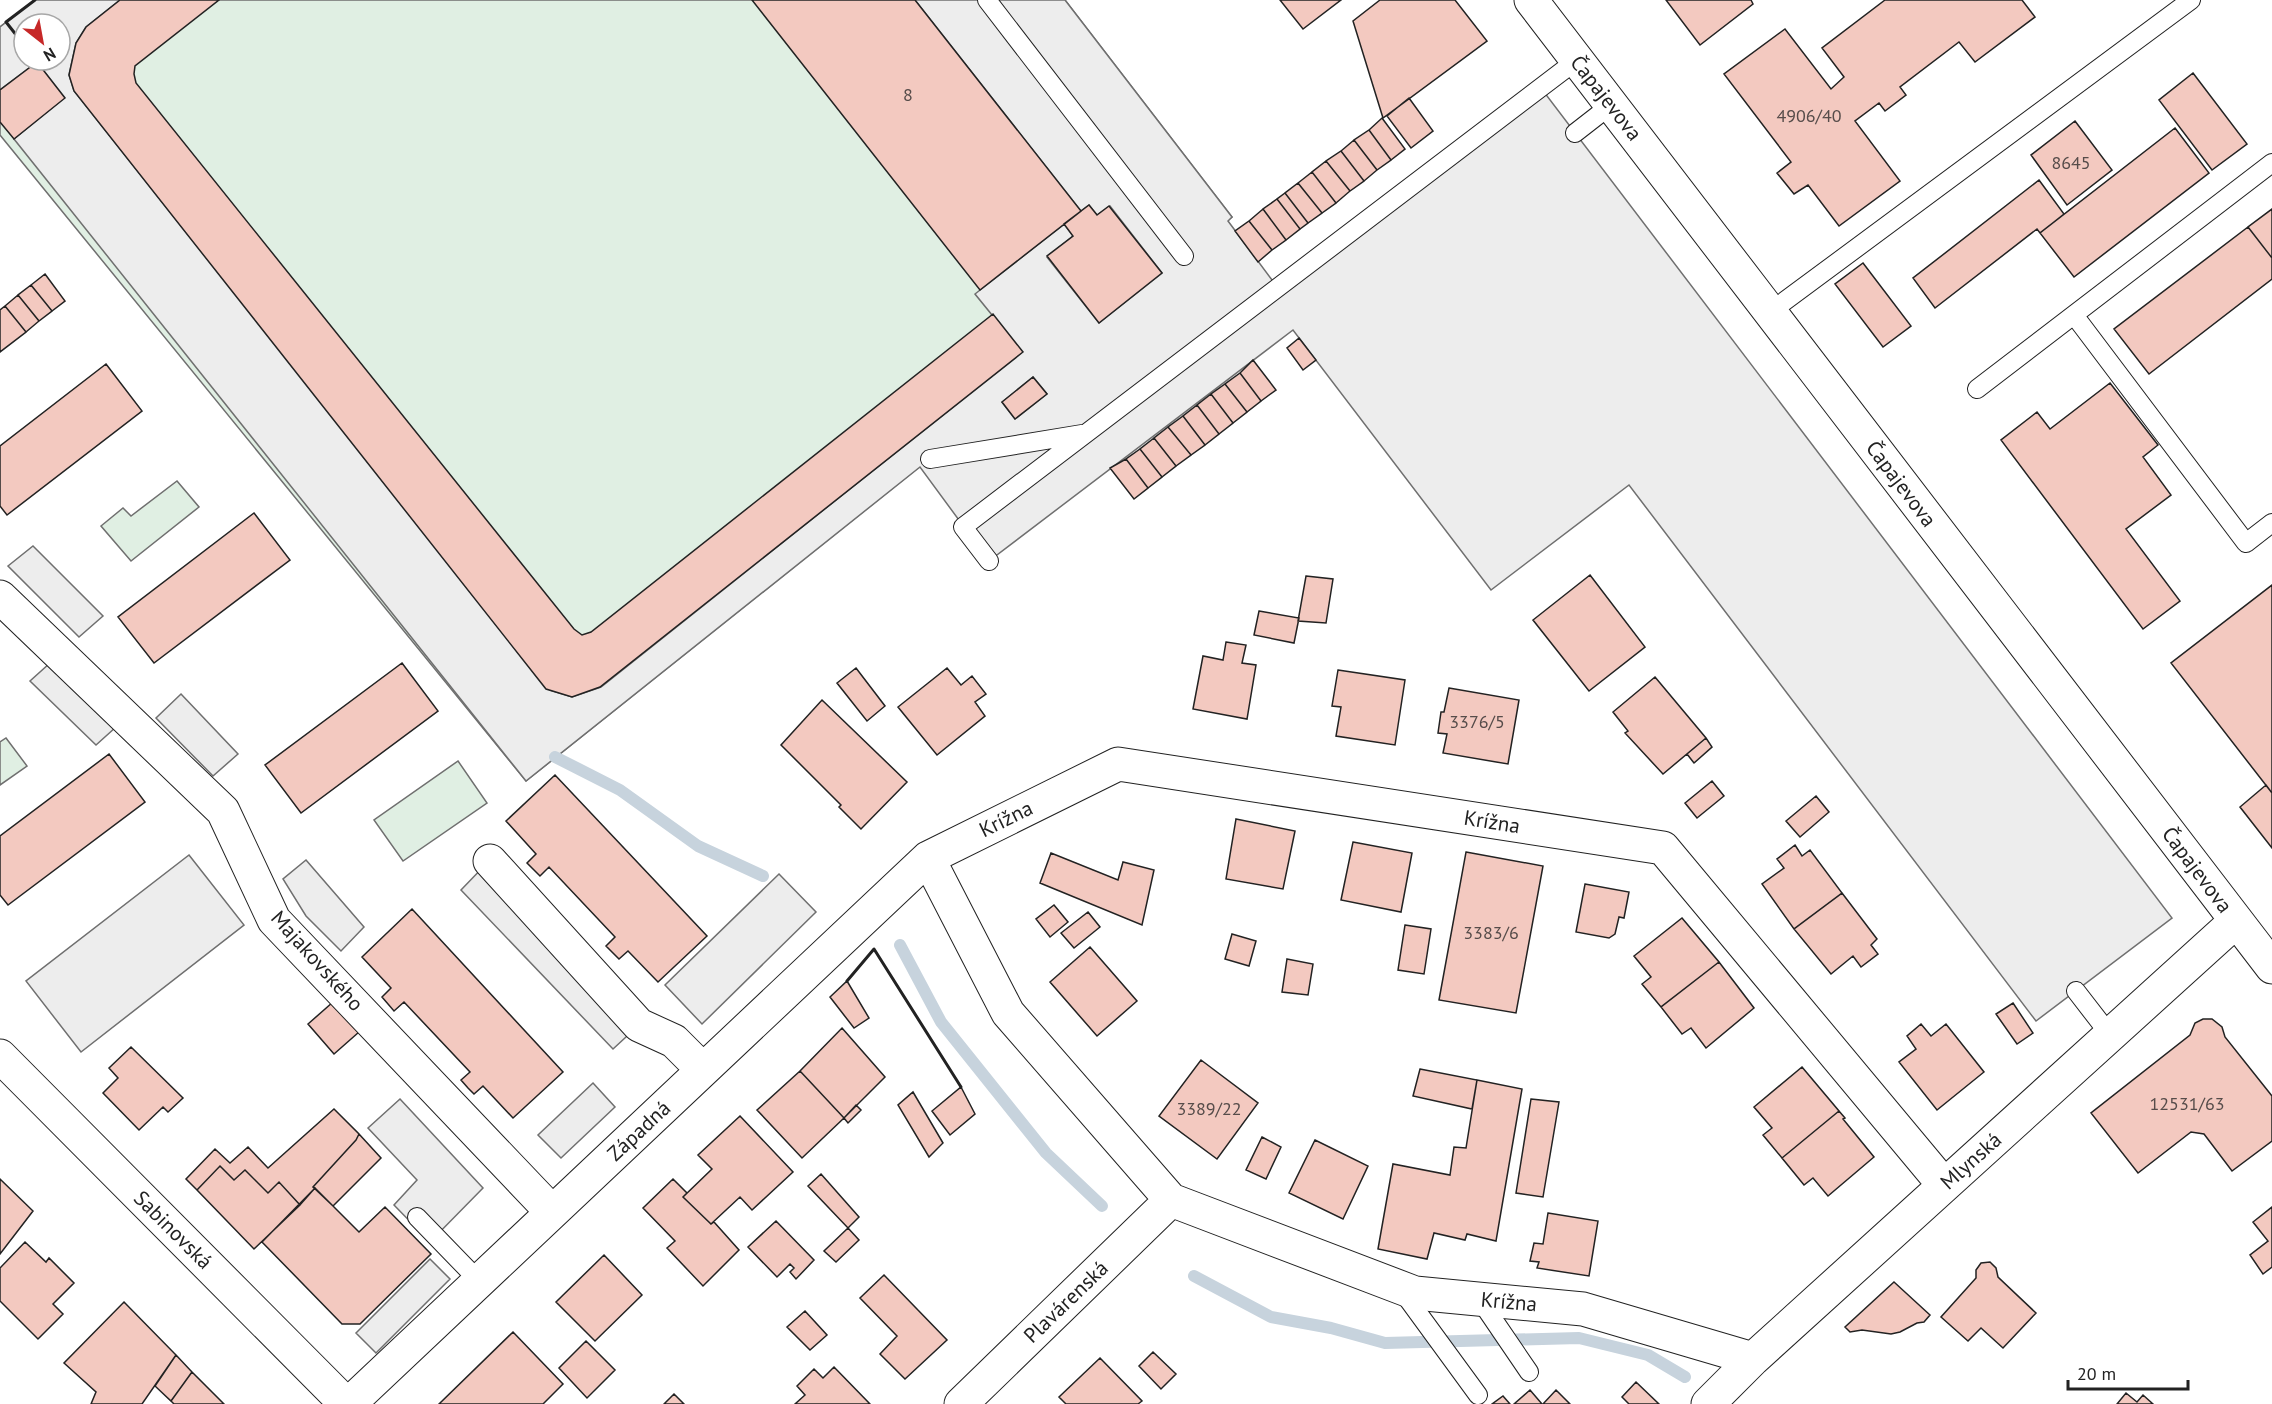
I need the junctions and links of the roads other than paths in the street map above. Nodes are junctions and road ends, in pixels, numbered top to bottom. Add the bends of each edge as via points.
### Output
1 (987, 0) edge
2 (1531, 0) edge
3 (2191, 0) edge
4 (1577, 60) junction
5 (1611, 105) junction
6 (1575, 133) dead end
7 (2272, 163) edge
8 (1184, 256) dead end
9 (1770, 312) junction
10 (2074, 315) junction
11 (1977, 389) dead end
12 (1085, 434) junction
13 (930, 459) dead end
14 (2272, 523) edge
15 (989, 561) dead end
16 (0, 597) edge
17 (928, 858) junction
18 (490, 861) dead end
19 (2236, 921) junction
20 (2272, 967) edge
21 (2076, 991) dead end
22 (2110, 1035) junction
23 (0, 1056) edge
24 (703, 1070) junction
25 (1944, 1185) junction
26 (1171, 1200) junction
27 (552, 1212) junction
28 (417, 1217) dead end
29 (479, 1281) junction
30 (1399, 1287) junction
31 (1488, 1311) junction
32 (1753, 1359) junction
33 (1529, 1372) dead end
34 (1478, 1395) dead end
35 (348, 1404) edge
36 (961, 1404) edge
37 (1708, 1404) edge

1 - 8 lane
2 - 4 street, Čapajevova
3 - 9 lane
4 - 5 street, Čapajevova
4 - 12 lane
5 - 6 lane
5 - 9 street, Čapajevova
7 - 10 lane
9 - 19 street, Čapajevova
10 - 11 lane
10 - 14 lane via 2246,543
12 - 13 lane
12 - 15 lane via 963,527
16 - 27 street, Majakovského via 223,811 274,920
17 - 24 street, Západná
17 - 25 street, Krížna via 1118,764 1664,848
17 - 26 street, Krížna via 1008,1013
18 - 24 street via 639,1024 674,1041
19 - 20 street, Čapajevova
19 - 22 street, Mlynská
21 - 22 lane
22 - 25 street, Mlynská
23 - 35 street, Sabinovská
24 - 27 street, Západná
25 - 32 street, Mlynská
26 - 30 street, Krížna
26 - 36 street, Plavárenská
27 - 29 street, Západná
28 - 29 lane
29 - 35 street, Západná
30 - 31 street, Krížna
30 - 34 lane
31 - 32 street, Krížna via 1583,1309
31 - 33 lane
32 - 37 street, Mlynská

